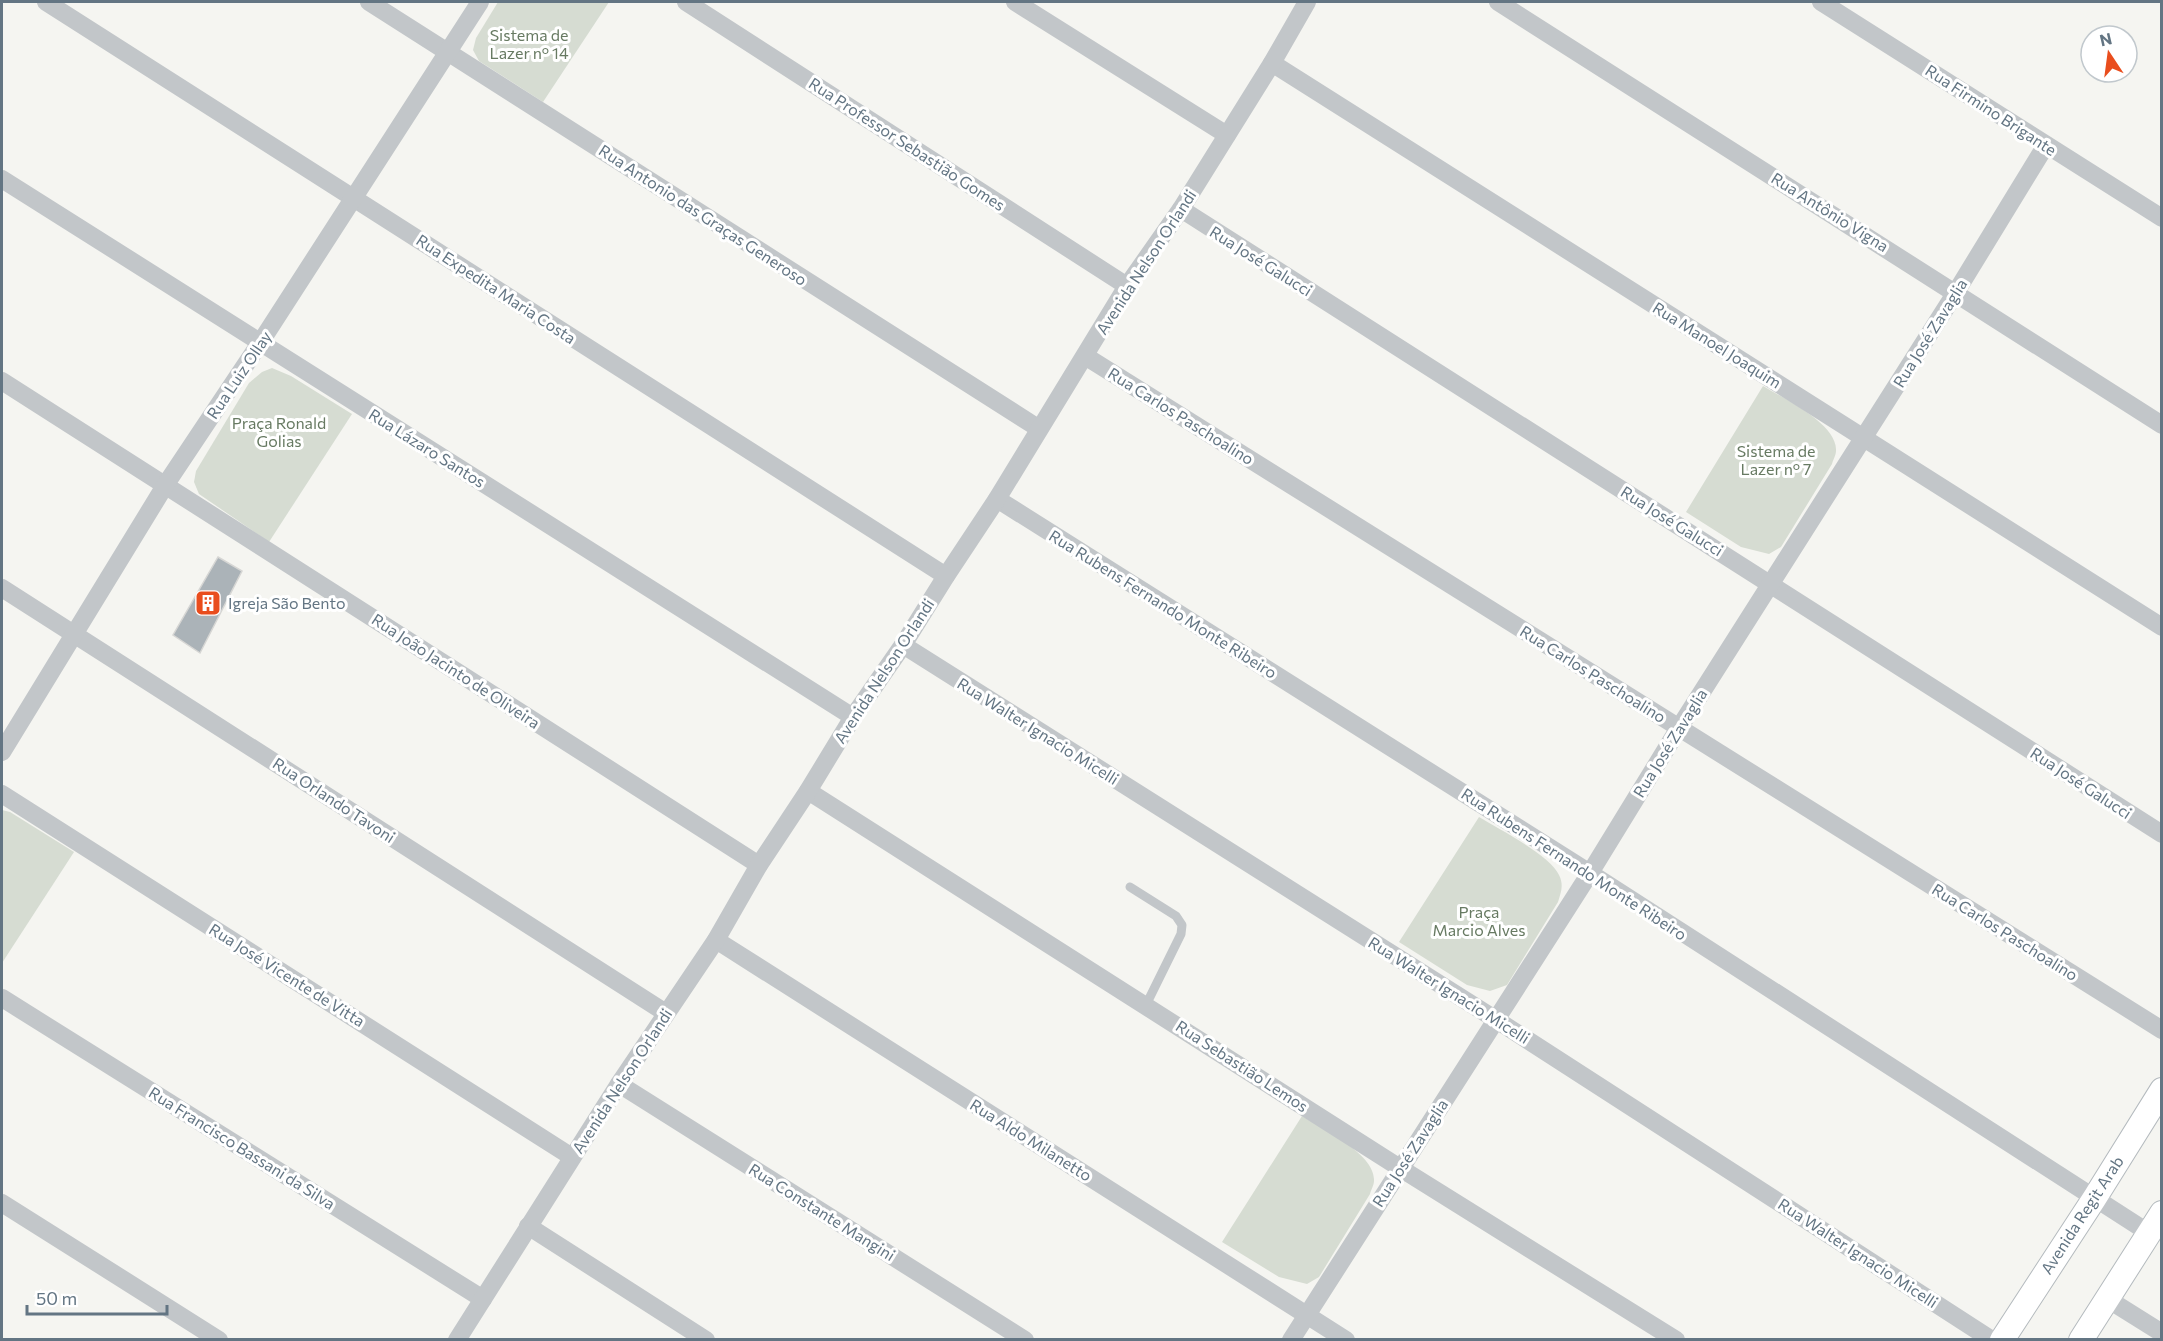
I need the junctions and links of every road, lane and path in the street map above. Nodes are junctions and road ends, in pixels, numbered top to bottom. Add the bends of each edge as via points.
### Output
1 (46, 2) edge
2 (369, 2) edge
3 (480, 2) edge
4 (686, 2) edge
5 (1015, 2) edge
6 (1308, 2) edge
7 (1498, 2) edge
8 (1821, 2) edge
9 (449, 53) junction
10 (1272, 63) junction
11 (1227, 135) junction
12 (2046, 145) junction
13 (2, 179) edge
14 (353, 198) junction
15 (1181, 210) junction
16 (2162, 218) edge
17 (1127, 286) junction
18 (1956, 292) junction
19 (261, 343) junction
20 (1085, 356) junction
21 (2, 381) edge
22 (2162, 425) edge
23 (1038, 428) junction
24 (1864, 438) junction
25 (166, 484) junction
26 (997, 499) junction
27 (945, 576) junction
28 (1771, 584) junction
29 (2, 588) edge
30 (2162, 627) edge
31 (75, 635) junction
32 (903, 645) junction
33 (852, 717) junction
34 (1678, 728) junction
35 (2, 752) edge
36 (808, 791) junction
37 (2, 794) edge
38 (2162, 834) edge
39 (759, 865) junction
40 (1590, 873) junction
41 (1130, 887) dead end
42 (716, 940) junction
43 (2, 998) edge
44 (1146, 1005) junction
45 (666, 1013) junction
46 (1495, 1019) junction
47 (2162, 1030) edge
48 (619, 1084) junction
49 (2162, 1090) edge
50 (573, 1157) junction
51 (1400, 1168) junction
52 (2094, 1199) junction
53 (2, 1203) edge
54 (2155, 1223) edge
55 (528, 1226) junction
56 (2106, 1298) junction
57 (483, 1299) junction
58 (1306, 1315) junction
59 (2162, 1333) edge
60 (219, 1340) edge
61 (457, 1340) edge
62 (706, 1340) edge
63 (1025, 1340) edge
64 (1291, 1340) edge
65 (1346, 1340) edge
66 (1676, 1340) edge
67 (1992, 1340) edge
68 (2002, 1340) edge
69 (2081, 1340) edge

1 - 14 street, Rua Expedita Maria Costa
2 - 9 street, Rua Antonio das Graças Generoso
3 - 9 street, Rua Luiz Ollay
4 - 17 street, Rua Professor Sebastião Gomes
5 - 11 street
6 - 10 street, Avenida Nelson Orlandi
7 - 18 street, Rua Antônio Vigna
8 - 12 street, Rua Firmino Brigante
9 - 14 street, Rua Luiz Ollay
9 - 23 street, Rua Antonio das Graças Generoso
10 - 11 street, Avenida Nelson Orlandi
10 - 24 street, Rua Manoel Joaquim
11 - 15 street, Avenida Nelson Orlandi
12 - 16 street, Rua Firmino Brigante
12 - 18 street, Rua José Zavaglia
13 - 19 street, Rua Lázaro Santos
14 - 19 street, Rua Luiz Ollay
14 - 27 street, Rua Expedita Maria Costa
15 - 17 street, Avenida Nelson Orlandi
15 - 28 street, Rua José Galucci
17 - 20 street, Avenida Nelson Orlandi
18 - 22 street, Rua Antônio Vigna
18 - 24 street, Rua José Zavaglia
19 - 25 street, Rua Luiz Ollay
19 - 33 street, Rua Lázaro Santos
20 - 23 street, Avenida Nelson Orlandi
20 - 34 street, Rua Carlos Paschoalino
21 - 25 street, Rua João Jacinto de Oliveira
23 - 26 street, Avenida Nelson Orlandi
24 - 28 street, Rua José Zavaglia
24 - 30 street, Rua Manoel Joaquim
25 - 31 street, Rua Luiz Ollay
25 - 39 street, Rua João Jacinto de Oliveira
26 - 27 street, Avenida Nelson Orlandi
26 - 40 street, Rua Rubens Fernando Monte Ribeiro
27 - 32 street, Avenida Nelson Orlandi
28 - 34 street, Rua José Zavaglia
28 - 38 street, Rua José Galucci
29 - 31 street, Rua Orlando Tavoni
31 - 35 street, Rua Luiz Ollay
31 - 45 street, Rua Orlando Tavoni
32 - 33 street, Avenida Nelson Orlandi
32 - 46 street, Rua Walter Ignacio Micelli
33 - 36 street, Avenida Nelson Orlandi
34 - 40 street, Rua José Zavaglia
34 - 47 street, Rua Carlos Paschoalino
36 - 39 street, Avenida Nelson Orlandi
36 - 44 street, Rua Sebastião Lemos
37 - 50 street, Rua José Vicente de Vitta
39 - 42 street, Avenida Nelson Orlandi
40 - 46 street, Rua José Zavaglia
40 - 52 street, Rua Rubens Fernando Monte Ribeiro
41 - 44 lane via 1176,916 1182,924 1181,934
42 - 45 street, Avenida Nelson Orlandi
42 - 58 street, Rua Aldo Milanetto
43 - 57 street, Rua Francisco Bassani da Silva
44 - 51 street, Rua Sebastião Lemos
45 - 48 street, Avenida Nelson Orlandi
46 - 51 street, Rua José Zavaglia
46 - 67 street, Rua Walter Ignacio Micelli
48 - 50 street, Avenida Nelson Orlandi
48 - 63 street, Rua Constante Mangini
49 - 52 main road, Avenida Regit Arab
50 - 55 street, Avenida Nelson Orlandi
51 - 58 street, Rua José Zavaglia
51 - 66 street, Rua Sebastião Lemos
52 - 54 street, Rua Rubens Fernando Monte Ribeiro
52 - 68 main road, Avenida Regit Arab
53 - 60 street
54 - 56 main road
55 - 57 street, Avenida Nelson Orlandi
55 - 62 street
56 - 59 street
56 - 69 main road
57 - 61 street, Avenida Nelson Orlandi
58 - 64 street, Rua José Zavaglia
58 - 65 street, Rua Aldo Milanetto

